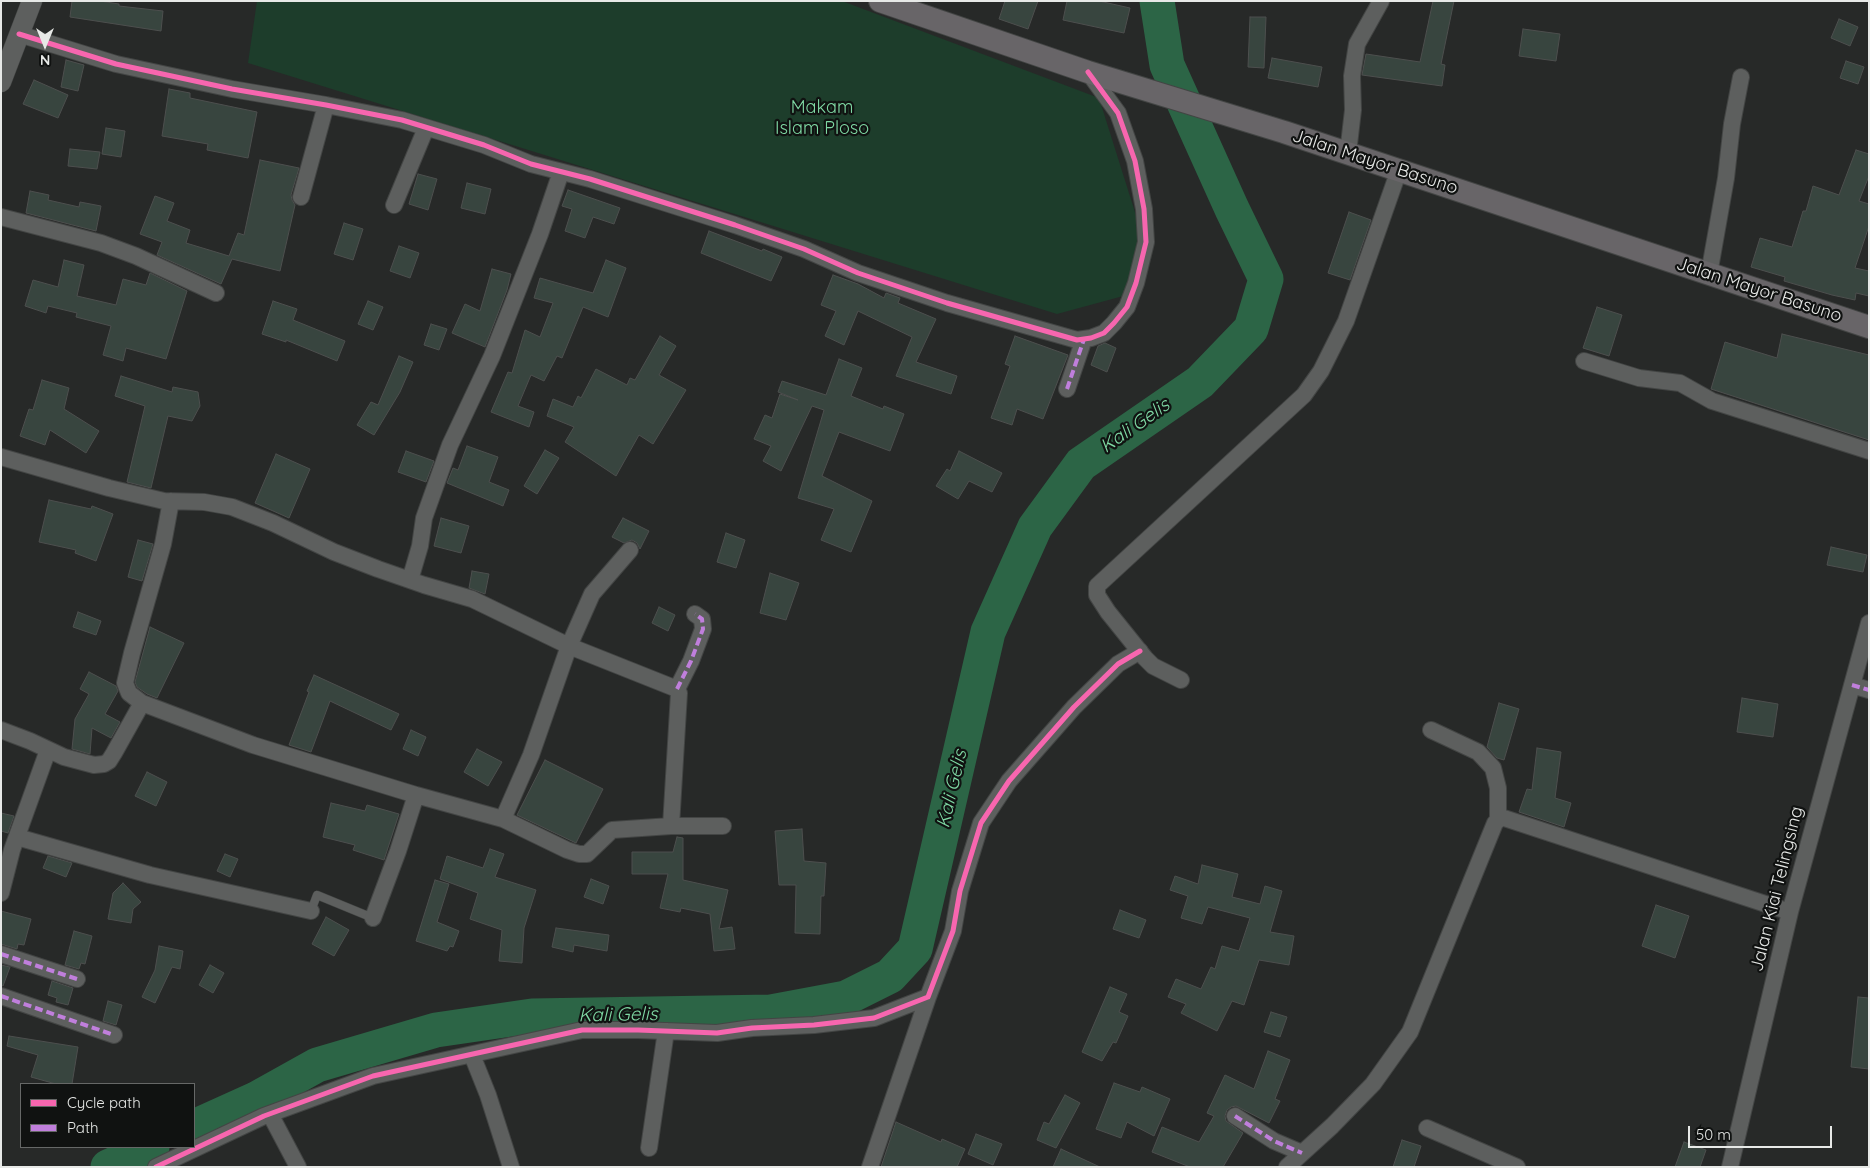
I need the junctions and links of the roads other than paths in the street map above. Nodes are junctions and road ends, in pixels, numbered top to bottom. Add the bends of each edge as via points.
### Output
1 (32, 1) edge
2 (880, 1) edge
3 (1381, 1) edge
4 (19, 34) junction
5 (1096, 74) junction
6 (1741, 77) dead end
7 (1, 82) edge
8 (326, 104) junction
9 (426, 128) junction
10 (1348, 153) junction
11 (1399, 170) junction
12 (561, 172) junction
13 (301, 197) dead end
14 (394, 205) dead end
15 (1, 217) edge
16 (1709, 274) junction
17 (216, 293) dead end
18 (1869, 327) edge
19 (1084, 339) junction
20 (1584, 361) dead end
21 (1067, 389) dead end
22 (1869, 451) edge
23 (1, 457) edge
24 (171, 501) junction
25 (630, 550) dead end
26 (410, 580) junction
27 (695, 614) dead end
28 (1869, 623) edge
29 (569, 646) junction
30 (1140, 651) junction
31 (1181, 680) dead end
32 (1852, 685) junction
33 (677, 689) junction
34 (1869, 690) edge
35 (142, 703) junction
36 (1, 730) edge
37 (1431, 730) dead end
38 (48, 750) junction
39 (416, 795) junction
40 (503, 819) junction
41 (1498, 819) junction
42 (671, 826) junction
43 (723, 826) dead end
44 (17, 837) junction
45 (1, 892) edge
46 (311, 910) joint
47 (1790, 912) junction
48 (373, 918) joint
49 (1, 954) edge
50 (77, 980) dead end
51 (1, 996) edge
52 (928, 997) junction
53 (666, 1031) junction
54 (114, 1035) dead end
55 (472, 1055) junction
56 (270, 1114) junction
57 (1234, 1116) dead end
58 (1427, 1128) dead end
59 (649, 1148) dead end
60 (1302, 1153) junction
61 (872, 1166) edge
62 (156, 1167) edge
63 (298, 1167) edge
64 (511, 1167) edge
65 (1287, 1167) edge
66 (1517, 1167) edge
67 (1730, 1167) edge

1 - 4 street
2 - 5 main road, Jalan Mayor Basuno
3 - 10 street via 1357,44
4 - 7 street
4 - 8 street via 116,64 232,89
5 - 10 main road, Jalan Mayor Basuno
5 - 19 street via 1118,113 1134,161 1144,209 1146,242 1127,307 1104,333
6 - 16 street
8 - 9 street
8 - 13 street
9 - 12 street
9 - 14 street
10 - 11 main road, Jalan Mayor Basuno
11 - 16 main road, Jalan Mayor Basuno
11 - 30 street via 1346,321 1321,371 1304,395 1098,583 1097,595
12 - 19 street via 735,225 804,249 858,273 947,303 1077,340
12 - 26 street via 492,356 450,445 424,518
15 - 17 street via 101,243
16 - 18 main road, Jalan Mayor Basuno
19 - 21 street
20 - 22 street via 1639,378 1680,383 1712,401
23 - 24 street via 108,488
24 - 26 street via 232,507 334,552
24 - 35 street via 163,544 125,683 129,693
25 - 29 street via 592,594
26 - 29 street via 472,599
27 - 33 street via 702,619 703,629
28 - 32 street, Jalan Kiai Telingsing
29 - 33 street
29 - 40 street
30 - 31 street via 1153,666
30 - 52 street via 1118,664 1074,708 1009,781 981,823 960,891 952,931
32 - 34 street
32 - 47 street, Jalan Kiai Telingsing
33 - 42 street via 680,698
35 - 38 street via 114,753 104,764 94,765
35 - 39 street via 253,745
36 - 38 street
37 - 41 street via 1478,752 1493,768 1498,788
38 - 44 street
39 - 40 street
39 - 48 street
40 - 42 street via 579,854 587,854 612,830
41 - 47 street via 1504,817
41 - 60 street via 1410,1032 1373,1084
42 - 43 street
44 - 45 street
44 - 46 street via 150,875
46 - 48 lane via 318,895
47 - 67 street, Jalan Kiai Telingsing
49 - 50 street
51 - 54 street
52 - 53 street via 865,1019 717,1033
52 - 61 street
53 - 55 street via 582,1030
53 - 59 street
55 - 56 street via 373,1076
55 - 64 street
56 - 62 street
56 - 63 street
57 - 60 street via 1274,1141
58 - 66 street
60 - 65 street

